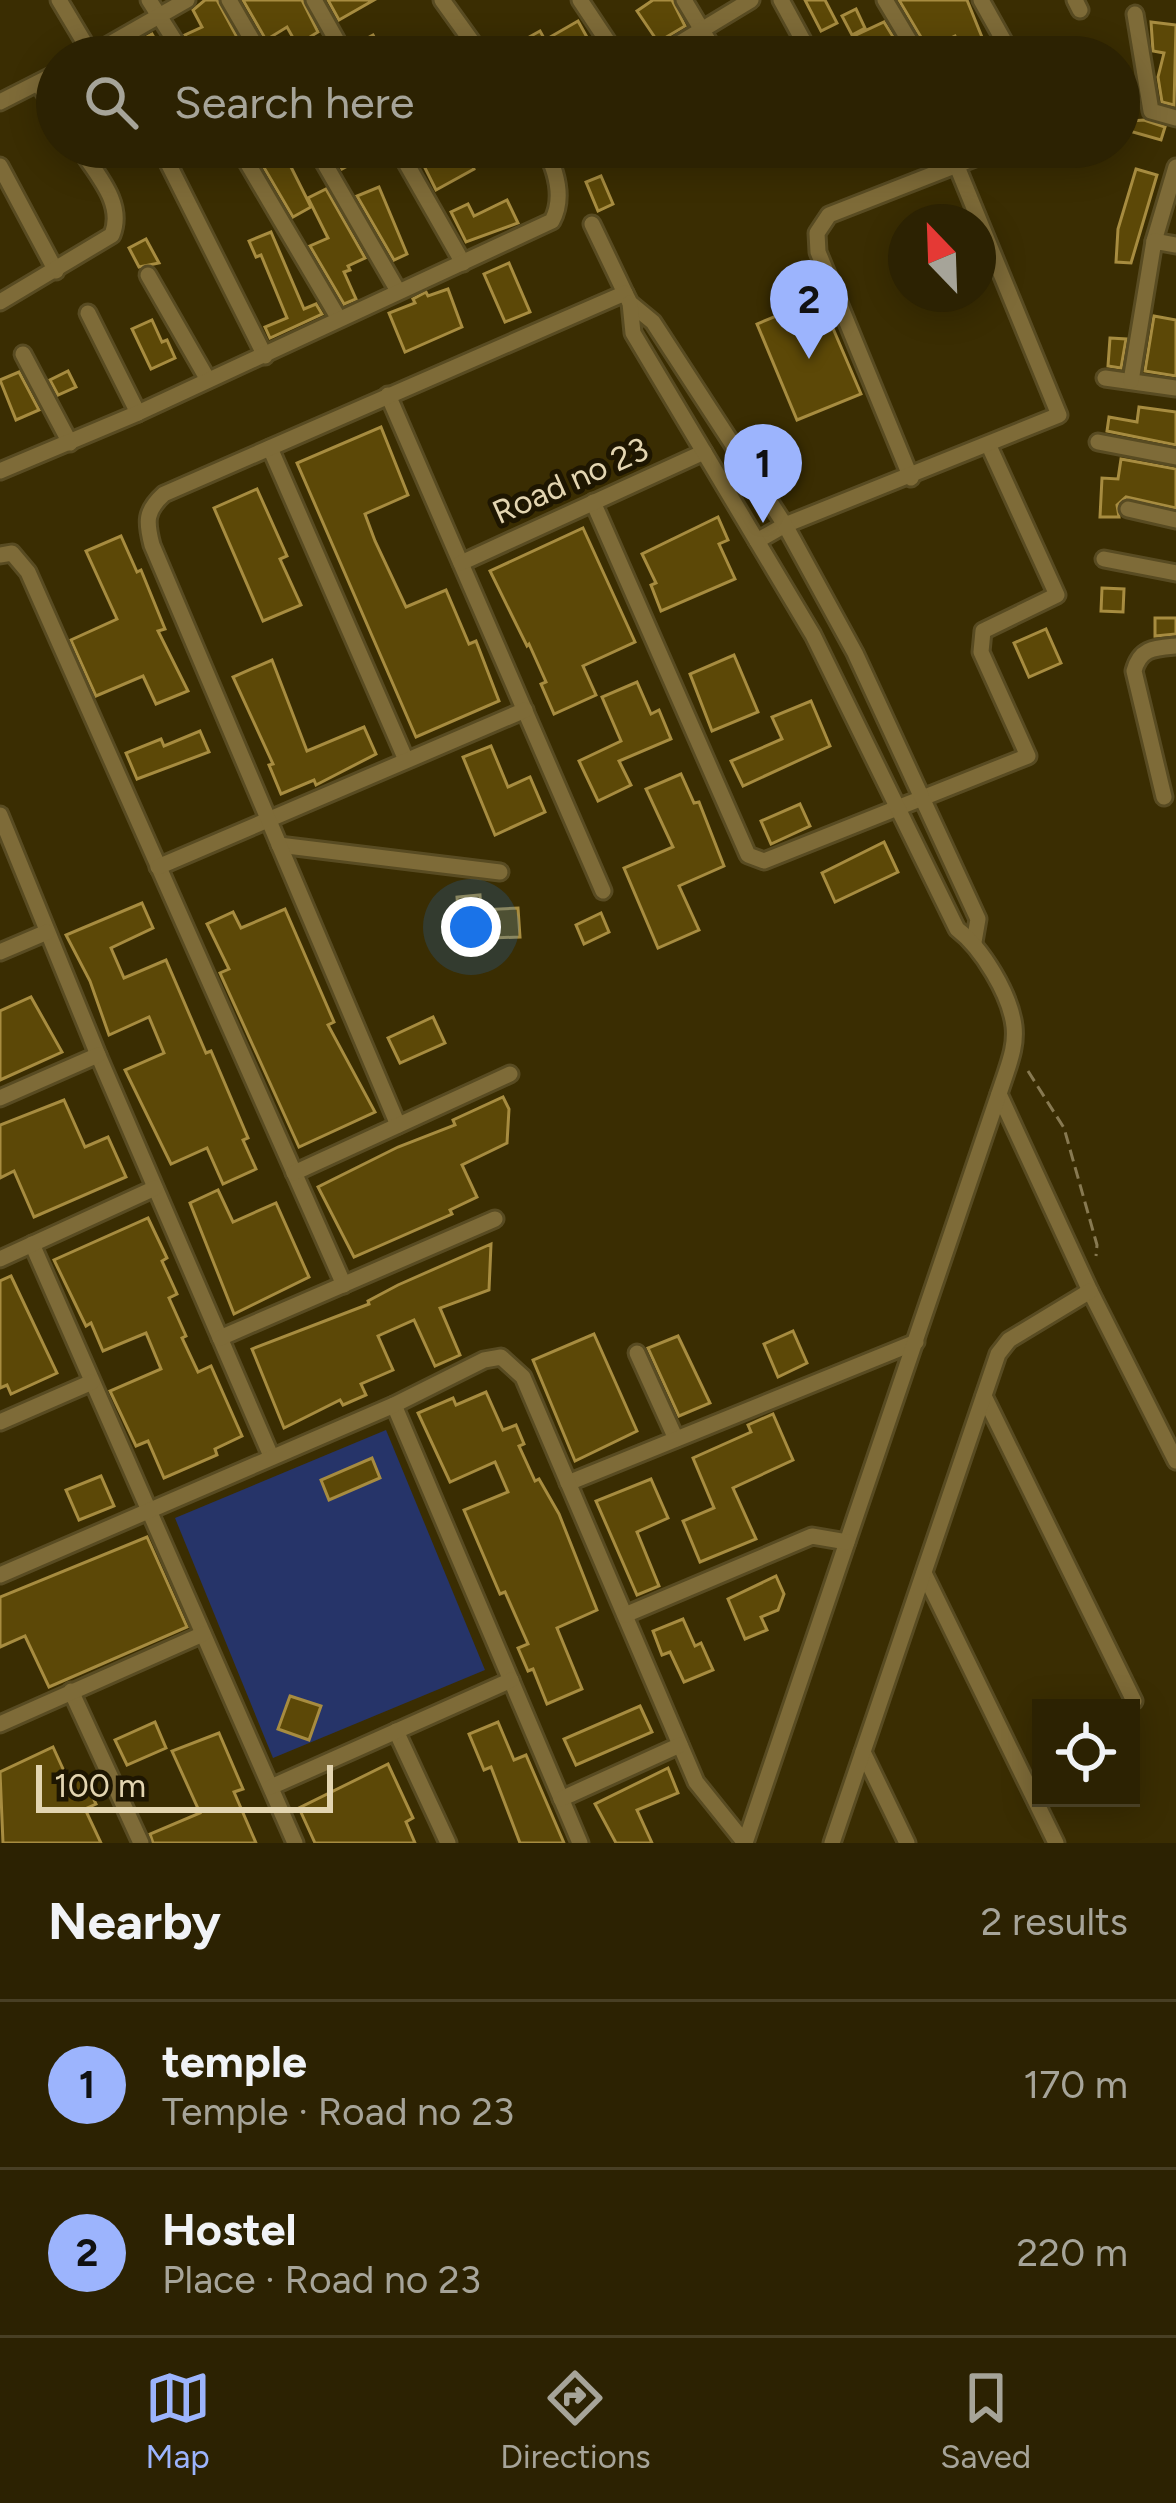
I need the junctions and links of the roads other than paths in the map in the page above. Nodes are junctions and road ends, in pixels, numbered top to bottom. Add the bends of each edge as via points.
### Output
1 (59, 0) edge
2 (149, 0) edge
3 (187, 0) edge
4 (230, 0) edge
5 (314, 0) edge
6 (442, 0) edge
7 (580, 0) edge
8 (683, 0) edge
9 (751, 0) edge
10 (781, 0) edge
11 (885, 0) edge
12 (981, 0) edge
13 (1135, 14) dead end
14 (160, 17) junction
15 (703, 29) junction
16 (80, 36) edge
17 (126, 36) edge
18 (171, 36) edge
19 (250, 36) edge
20 (334, 36) edge
21 (467, 36) edge
22 (604, 36) edge
23 (692, 36) edge
24 (707, 36) edge
25 (801, 36) edge
26 (906, 36) edge
27 (1001, 36) edge
28 (1139, 36) edge
29 (1140, 44) edge
30 (36, 84) edge
31 (0, 102) edge
32 (1176, 118) edge
33 (0, 166) edge
34 (1176, 167) edge
35 (92, 168) edge
36 (171, 168) edge
37 (250, 168) edge
38 (327, 168) edge
39 (409, 168) edge
40 (552, 168) edge
41 (946, 168) edge
42 (958, 168) edge
43 (592, 224) dead end
44 (1154, 241) junction
45 (1176, 245) edge
46 (463, 262) junction
47 (56, 271) junction
48 (148, 275) dead end
49 (398, 291) junction
50 (628, 298) junction
51 (0, 302) edge
52 (88, 313) dead end
53 (338, 319) junction
54 (23, 353) dead end
55 (265, 356) junction
56 (1105, 377) dead end
57 (208, 380) junction
58 (1131, 381) junction
59 (1176, 388) edge
60 (388, 395) junction
61 (138, 413) junction
62 (1098, 442) dead end
63 (70, 443) junction
64 (988, 446) junction
65 (270, 448) junction
66 (704, 452) junction
67 (1176, 457) edge
68 (1, 467) edge
69 (911, 478) junction
70 (593, 502) junction
71 (1128, 509) dead end
72 (1176, 520) edge
73 (785, 525) junction
74 (757, 541) junction
75 (0, 555) edge
76 (1104, 559) dead end
77 (461, 563) junction
78 (1176, 573) edge
79 (1176, 646) edge
80 (525, 710) junction
81 (406, 760) junction
82 (924, 797) junction
83 (1164, 797) dead end
84 (898, 809) junction
85 (0, 815) edge
86 (270, 820) junction
87 (279, 845) junction
88 (158, 867) junction
89 (500, 872) dead end
90 (603, 891) dead end
91 (47, 932) junction
92 (974, 942) junction
93 (0, 952) edge
94 (98, 1055) junction
95 (510, 1074) dead end
96 (999, 1094) junction
97 (0, 1098) edge
98 (398, 1125) junction
99 (294, 1173) junction
100 (155, 1188) junction
101 (495, 1219) dead end
102 (32, 1244) junction
103 (0, 1259) edge
104 (344, 1285) junction
105 (1090, 1291) junction
106 (220, 1338) junction
107 (916, 1342) junction
108 (637, 1353) dead end
109 (92, 1382) junction
110 (984, 1396) junction
111 (394, 1405) junction
112 (0, 1422) edge
113 (676, 1439) junction
114 (271, 1456) junction
115 (1176, 1461) edge
116 (568, 1483) junction
117 (149, 1512) junction
118 (847, 1542) junction
119 (924, 1573) junction
120 (0, 1575) edge
121 (625, 1615) junction
122 (203, 1634) junction
123 (511, 1680) junction
124 (71, 1691) junction
125 (1133, 1699) edge
126 (0, 1724) edge
127 (396, 1731) junction
128 (680, 1745) junction
129 (862, 1752) junction
130 (271, 1787) junction
131 (561, 1799) junction
132 (141, 1843) edge
133 (296, 1843) edge
134 (448, 1843) edge
135 (580, 1843) edge
136 (832, 1843) edge
137 (908, 1843) edge
138 (1056, 1843) edge

1 - 16 street
2 - 14 street
3 - 14 street
4 - 19 street
5 - 20 street
6 - 21 street
7 - 22 street
8 - 15 street
9 - 15 street
10 - 25 street
11 - 26 street
12 - 27 street
13 - 28 street
14 - 17 street
14 - 18 street
15 - 23 street
15 - 24 street
29 - 32 street via 1151,111
30 - 31 street
33 - 47 street
34 - 44 street
35 - 47 street via 117,221 112,235
36 - 55 street
37 - 53 street
38 - 49 street
39 - 46 street
40 - 46 street via 558,186 552,221
41 - 69 street via 829,215 817,232 818,252
42 - 64 street via 1060,415
43 - 50 street
44 - 45 street
44 - 58 street
46 - 49 street
47 - 51 street
48 - 57 street
49 - 53 street
50 - 60 street
50 - 66 street via 633,333
50 - 73 street via 653,322
52 - 61 street
53 - 55 street
54 - 63 street
55 - 57 street
56 - 58 street
57 - 61 street
58 - 59 street
60 - 65 street
60 - 77 street
61 - 63 street
62 - 67 street
63 - 68 street
64 - 69 street
64 - 82 street via 1058,595 983,631 980,640 1028,756
65 - 81 street
65 - 86 street via 164,494 146,521
66 - 70 street, Road no 23
66 - 74 street
69 - 73 street
70 - 77 street, Road no 23
70 - 84 street via 748,855 764,861
71 - 72 street
73 - 74 street
73 - 82 street
74 - 84 street
75 - 88 street via 12,553 28,572
76 - 78 street
77 - 80 street
79 - 83 street via 1149,649 1134,671
80 - 81 street
80 - 90 street
81 - 86 street
82 - 84 street
82 - 92 street via 977,919
84 - 92 street via 957,929
85 - 91 street
86 - 87 street
86 - 88 street
87 - 89 street
87 - 98 street
88 - 99 street
91 - 93 street
91 - 94 street
92 - 96 street via 1010,1008 1014,1049
94 - 97 street
94 - 100 street
95 - 98 street
96 - 105 street
96 - 107 street
98 - 99 street
99 - 104 street
100 - 102 street
100 - 106 street
101 - 104 street
102 - 103 street
102 - 109 street
104 - 106 street
105 - 110 street via 1009,1340
105 - 115 street
106 - 114 street
107 - 113 street
107 - 118 street
108 - 113 street
109 - 112 street
109 - 117 street
110 - 119 street
110 - 125 street
111 - 114 street
111 - 116 street via 501,1357 523,1377
111 - 123 street
113 - 116 street
114 - 117 street
116 - 121 street
117 - 120 street
117 - 122 street
118 - 121 street via 812,1535
118 - 128 street via 745,1843 696,1782
119 - 129 street
119 - 138 street
121 - 128 street
122 - 124 street
122 - 130 street
123 - 127 street
123 - 131 street
124 - 126 street
124 - 132 street
127 - 130 street
127 - 134 street
128 - 131 street
129 - 136 street
129 - 137 street
130 - 133 street
131 - 135 street

